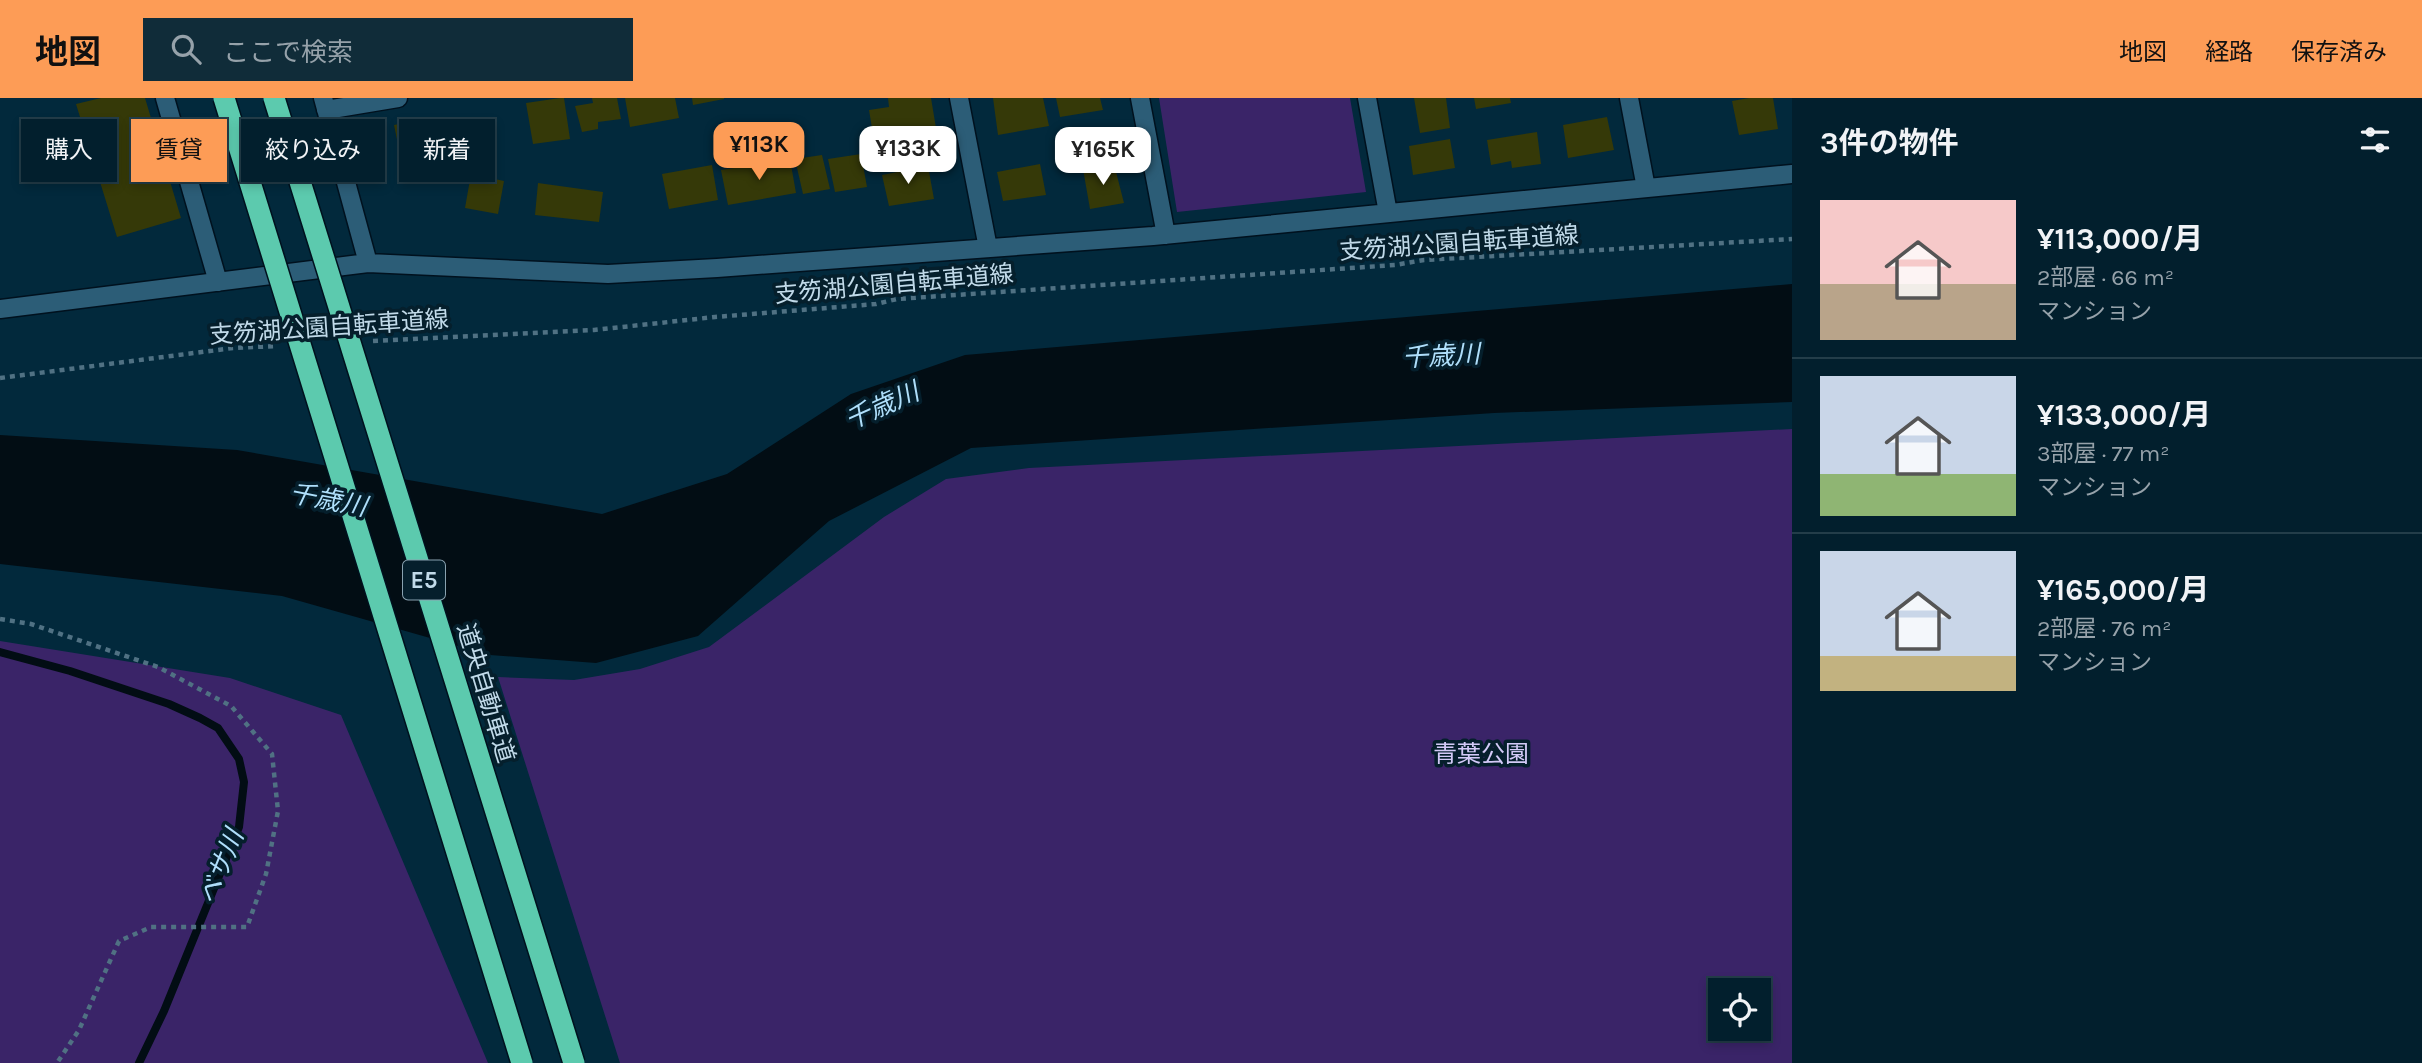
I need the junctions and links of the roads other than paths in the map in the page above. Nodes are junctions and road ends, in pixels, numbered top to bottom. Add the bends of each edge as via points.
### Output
1 (165, 98) edge
2 (224, 98) edge
3 (274, 98) edge
4 (398, 98) edge
5 (959, 98) edge
6 (1140, 98) edge
7 (1367, 98) edge
8 (1629, 98) edge
9 (324, 104) edge
10 (1792, 174) edge
11 (1646, 188) junction
12 (1388, 213) junction
13 (1166, 235) junction
14 (988, 248) junction
15 (368, 263) junction
16 (218, 282) junction
17 (0, 309) edge
18 (522, 1063) edge
19 (574, 1063) edge

1 - 16 street
2 - 18 highway, E5, bridge
3 - 19 highway, 道央自動車道 / E5, bridge
4 - 9 street
5 - 14 street
6 - 13 street
7 - 12 street
8 - 11 street
9 - 15 street
10 - 11 street
11 - 12 street
12 - 13 street
13 - 14 street
14 - 15 street via 608,274
15 - 16 street
16 - 17 street

